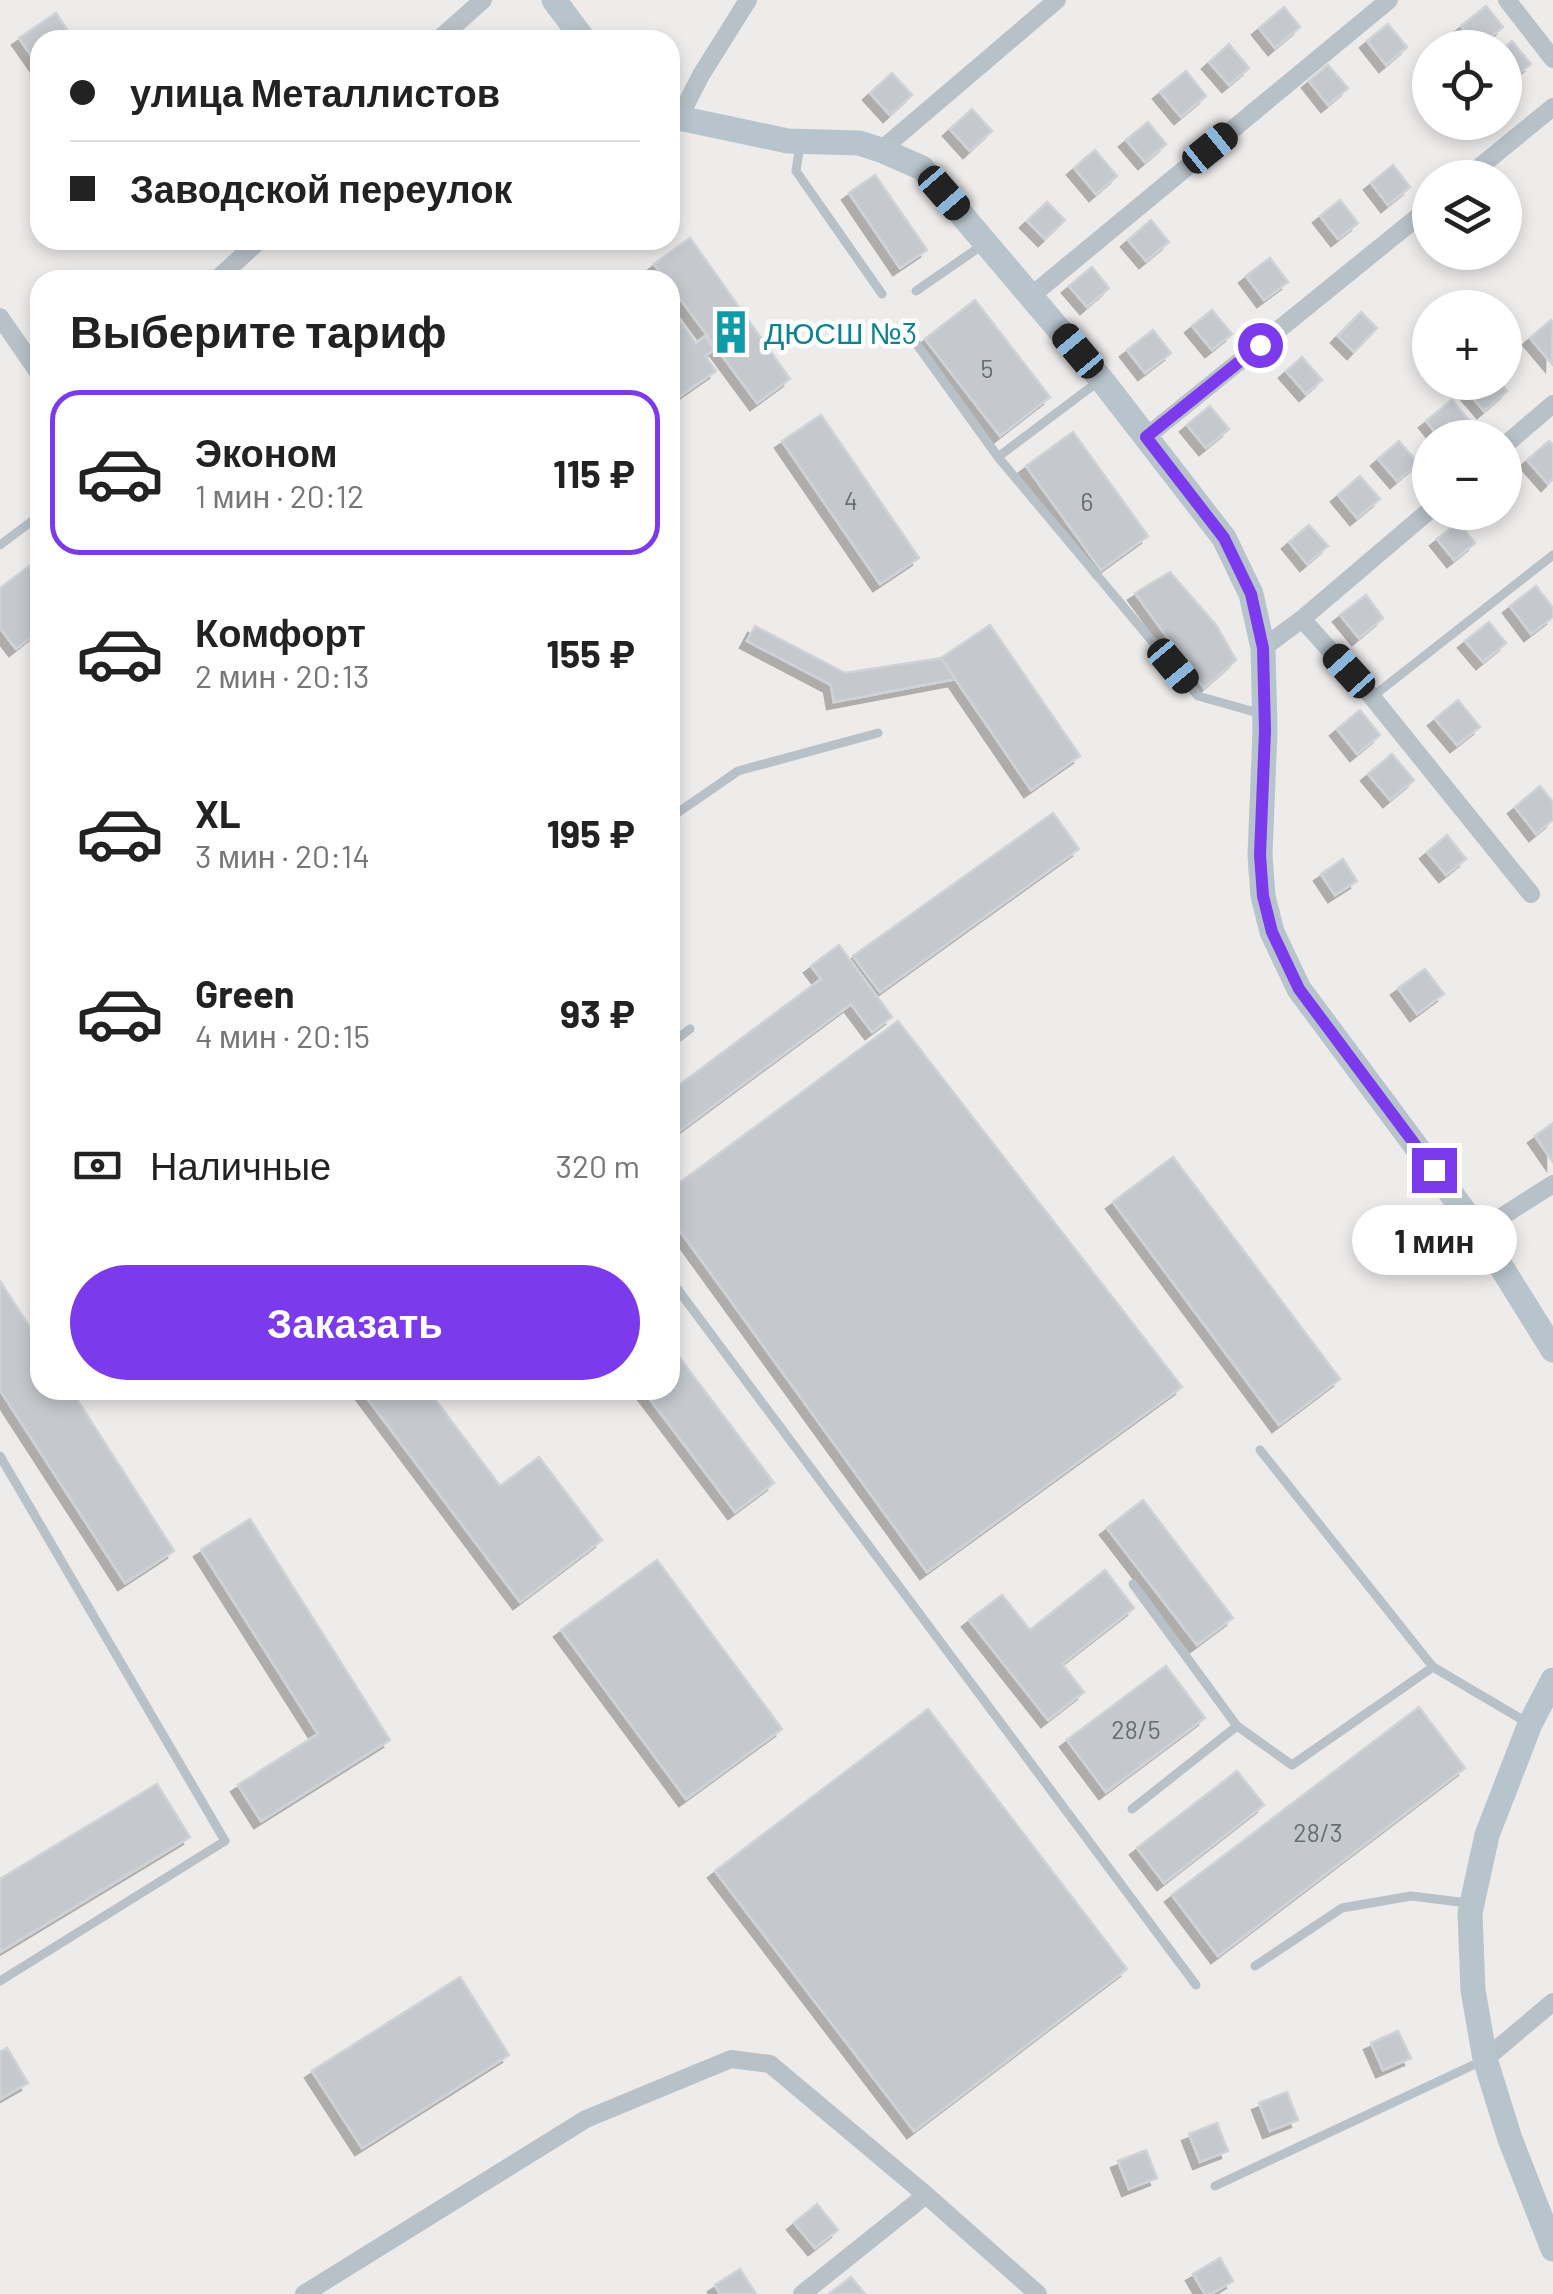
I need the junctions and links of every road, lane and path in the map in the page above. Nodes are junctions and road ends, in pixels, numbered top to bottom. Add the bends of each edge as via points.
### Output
1 (483, 0) edge
2 (554, 0) edge
3 (748, 0) edge
4 (1057, 0) edge
5 (1390, 0) edge
6 (1506, 0) edge
7 (449, 30) edge
8 (576, 30) edge
9 (1553, 59) edge
10 (680, 107) edge
11 (1553, 108) edge
12 (680, 117) edge
13 (801, 142) junction
14 (881, 150) junction
15 (1488, 160) edge
16 (1412, 222) edge
17 (986, 242) junction
18 (249, 250) edge
19 (227, 270) edge
20 (916, 290) dead end
21 (882, 294) dead end
22 (1031, 296) junction
23 (0, 317) edge
24 (903, 325) dead end
25 (30, 360) edge
26 (1101, 379) junction
27 (1553, 404) edge
28 (1522, 430) edge
29 (1146, 437) junction
30 (998, 457) junction
31 (30, 522) edge
32 (1412, 525) edge
33 (0, 545) edge
34 (1553, 555) edge
35 (1302, 619) junction
36 (1263, 648) junction
37 (1372, 697) junction
38 (1265, 714) junction
39 (878, 732) dead end
40 (680, 811) edge
41 (1530, 894) dead end
42 (690, 1029) dead end
43 (680, 1036) edge
44 (1553, 1184) edge
45 (1479, 1231) junction
46 (680, 1293) edge
47 (1553, 1350) edge
48 (1260, 1450) dead end
49 (0, 1456) edge
50 (1133, 1584) dead end
51 (1433, 1667) junction
52 (1553, 1680) edge
53 (1530, 1724) junction
54 (1237, 1726) junction
55 (1132, 1809) dead end
56 (1472, 1903) junction
57 (1255, 1966) dead end
58 (0, 1981) edge
59 (1196, 1985) dead end
60 (1553, 2002) edge
61 (1486, 2059) junction
62 (1215, 2186) dead end
63 (926, 2195) junction
64 (1553, 2249) edge
65 (304, 2294) edge
66 (802, 2294) edge
67 (1038, 2294) edge

1 - 7 street
2 - 8 main road
3 - 10 street
4 - 14 street
5 - 22 street
6 - 9 street
11 - 15 street
12 - 13 main road
13 - 14 main road
13 - 21 lane via 796,172
14 - 17 main road via 922,168
16 - 29 street
17 - 20 lane
17 - 22 main road
18 - 19 street
22 - 26 main road
23 - 25 street
24 - 30 lane
26 - 29 main road
26 - 30 lane
27 - 28 street
29 - 36 main road via 1224,538 1251,594
30 - 38 lane via 1198,696
31 - 33 lane
32 - 35 street
34 - 37 lane
35 - 36 street
35 - 37 street
36 - 38 main road
37 - 41 street
38 - 45 main road via 1260,855 1272,932 1299,989
39 - 40 lane via 738,771
42 - 43 lane
44 - 45 street
45 - 47 main road
46 - 59 lane
48 - 51 lane
49 - 58 lane via 225,1840
50 - 54 lane
51 - 53 lane
51 - 54 lane via 1292,1765
52 - 53 main road
53 - 56 main road via 1487,1835
54 - 55 lane
56 - 57 lane via 1411,1896 1342,1908
56 - 61 main road via 1472,1990
60 - 61 street
61 - 62 lane
61 - 64 main road
63 - 65 street via 770,2064 731,2059 586,2119
63 - 66 street
63 - 67 street

